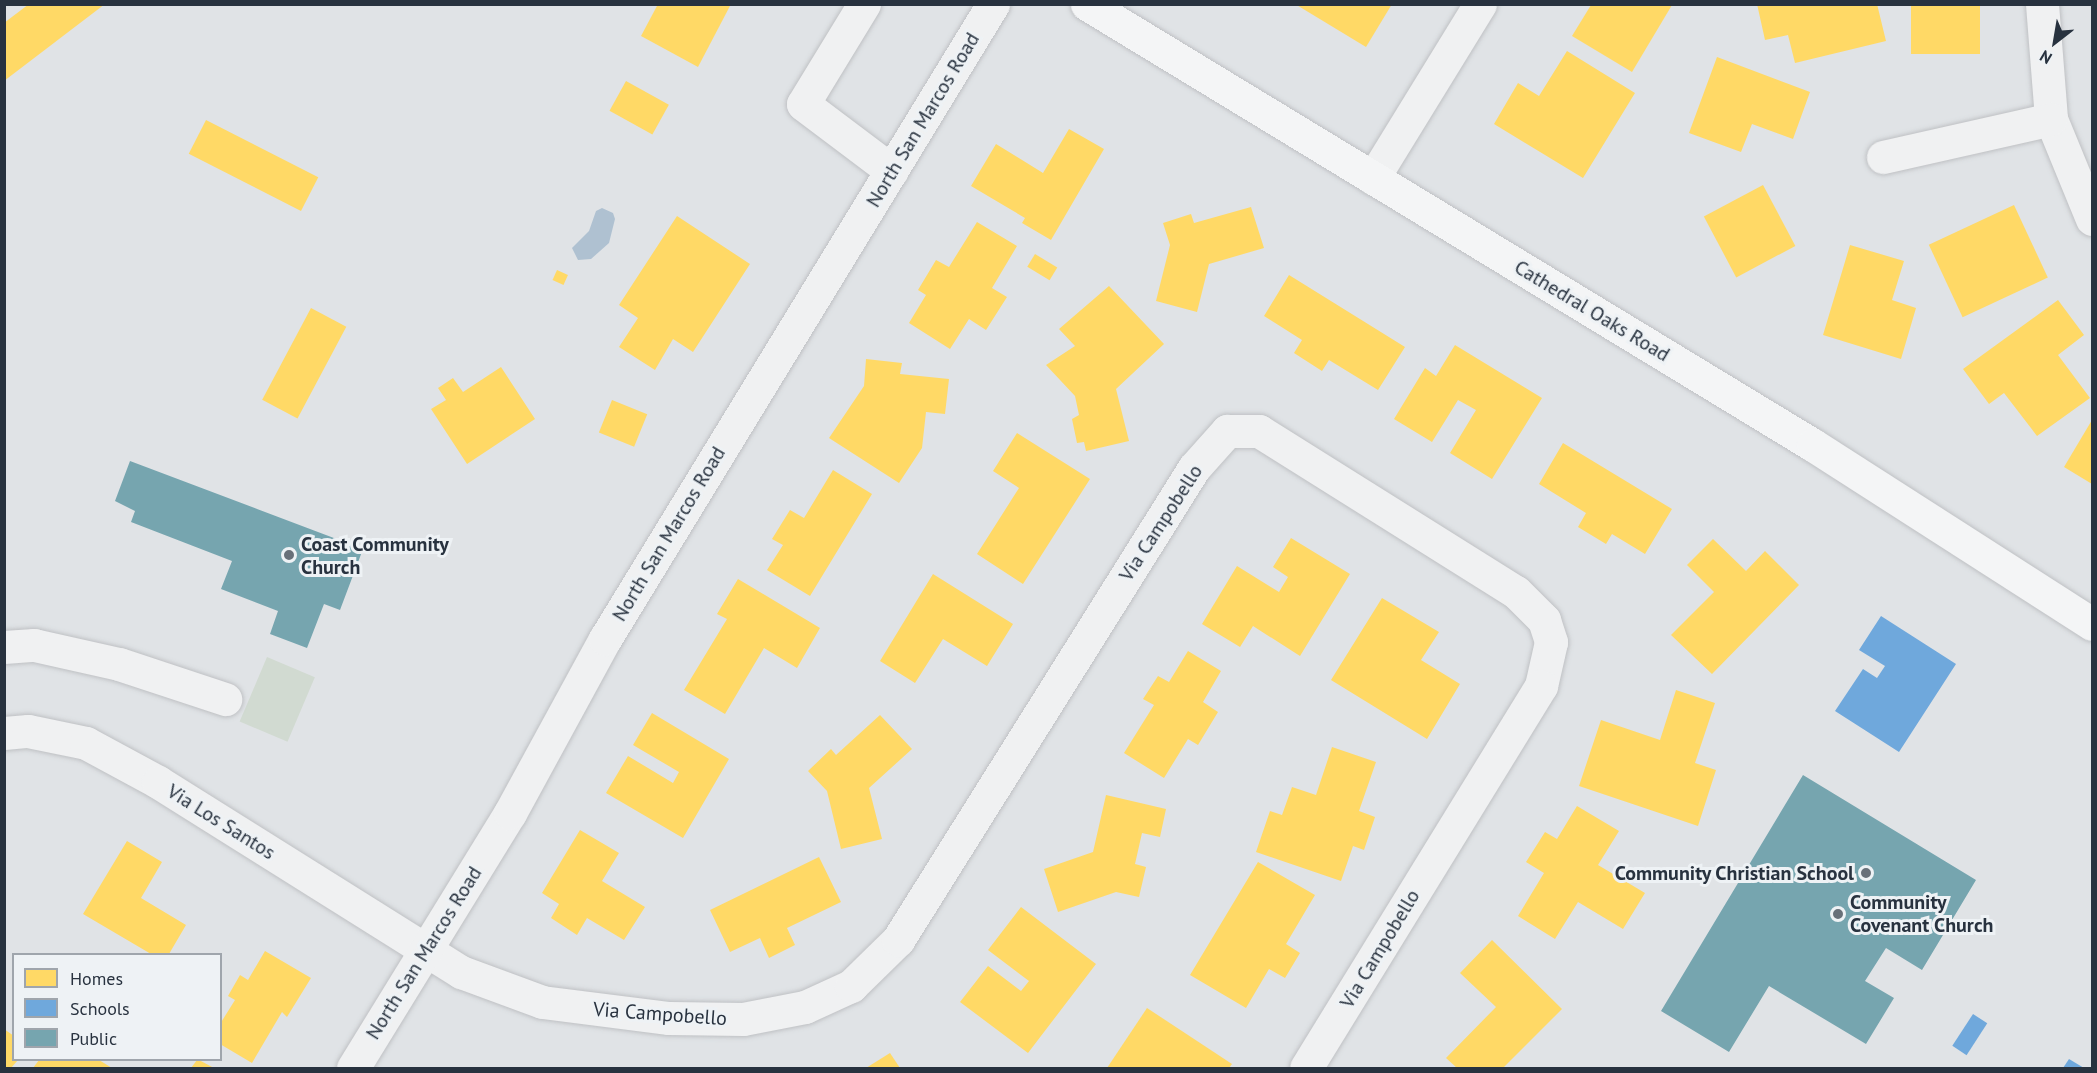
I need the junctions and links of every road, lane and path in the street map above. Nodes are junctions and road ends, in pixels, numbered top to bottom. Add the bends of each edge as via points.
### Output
1 (864, 4) edge
2 (993, 4) edge
3 (1088, 4) edge
4 (1480, 4) edge
5 (2042, 4) edge
6 (2050, 119) junction
7 (1883, 157) dead end
8 (892, 171) junction
9 (1373, 178) junction
10 (2092, 219) edge
11 (2092, 624) edge
12 (4, 647) edge
13 (225, 699) dead end
14 (4, 733) edge
15 (424, 950) junction
16 (353, 1068) edge
17 (1306, 1068) edge

1 - 8 street via 803,105
2 - 8 street, North San Marcos Road
3 - 9 main road, Cathedral Oaks Road
4 - 9 street
5 - 6 street
6 - 7 street
6 - 10 street
8 - 15 street, North San Marcos Road via 606,639 510,813
9 - 11 main road, Cathedral Oaks Road via 1813,445
12 - 13 street via 34,645 119,664
14 - 15 street, Via Los Santos via 28,731 86,743 158,782
15 - 16 street, North San Marcos Road
15 - 17 street, Via Campobello via 475,979 542,1002 669,1018 743,1019 805,1007 851,986 898,940 1194,468 1227,431 1259,431 1516,592 1544,620 1551,642 1541,686

